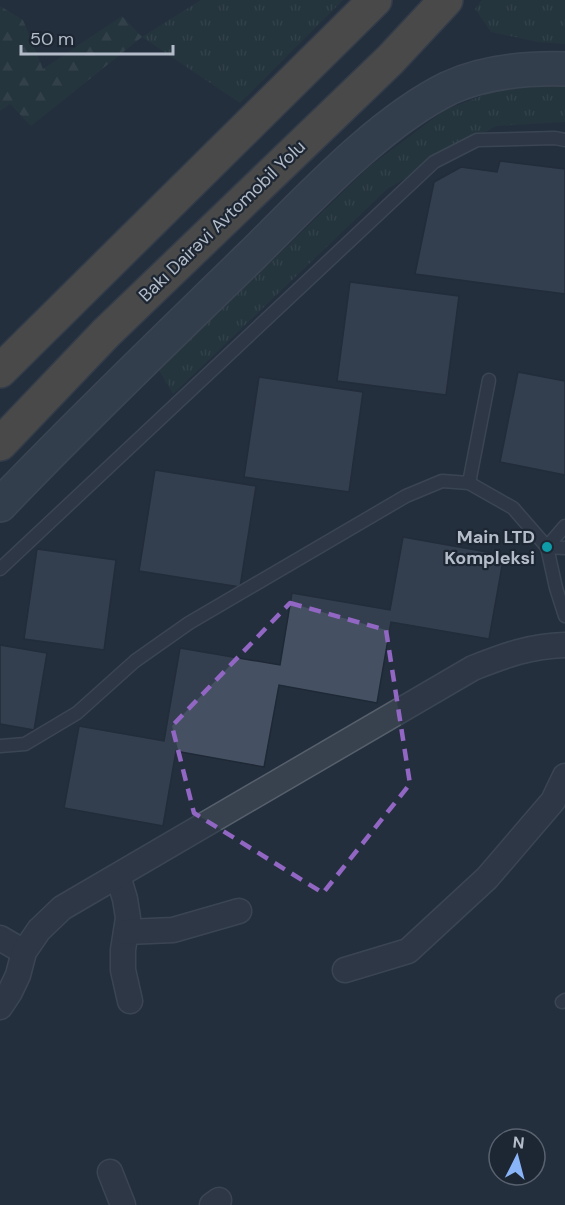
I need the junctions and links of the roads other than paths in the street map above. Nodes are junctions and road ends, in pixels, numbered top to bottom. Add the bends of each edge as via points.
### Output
1 (375, 0) edge
2 (446, 0) edge
3 (565, 69) edge
4 (565, 140) edge
5 (0, 371) edge
6 (489, 380) dead end
7 (0, 444) edge
8 (469, 483) junction
9 (0, 505) edge
10 (565, 526) edge
11 (547, 547) junction
12 (565, 548) edge
13 (0, 569) edge
14 (565, 616) edge
15 (565, 645) edge
16 (0, 746) edge
17 (565, 776) edge
18 (118, 876) junction
19 (239, 911) dead end
20 (127, 932) junction
21 (0, 938) edge
22 (24, 952) junction
23 (345, 970) dead end
24 (130, 1001) dead end
25 (0, 1007) edge
26 (110, 1172) dead end
27 (123, 1205) edge

1 - 5 highway
2 - 7 highway, Bakı Dairəvi Avtomobil Yolu via 390,60 106,333
3 - 9 main road via 488,75 451,87 390,126 301,207
4 - 13 lane via 477,140 434,162
6 - 8 lane
8 - 11 lane via 513,508
8 - 16 lane via 442,481 406,496 189,623 135,661 76,714 25,744
10 - 11 lane
11 - 12 lane
11 - 14 lane
15 - 18 street via 512,652 473,668
17 - 23 street via 553,801 487,878 408,951
18 - 20 street via 125,899
18 - 22 street via 63,908 39,930
19 - 20 street via 173,930
20 - 24 street via 123,970
21 - 22 street
22 - 25 street via 18,975
26 - 27 street

